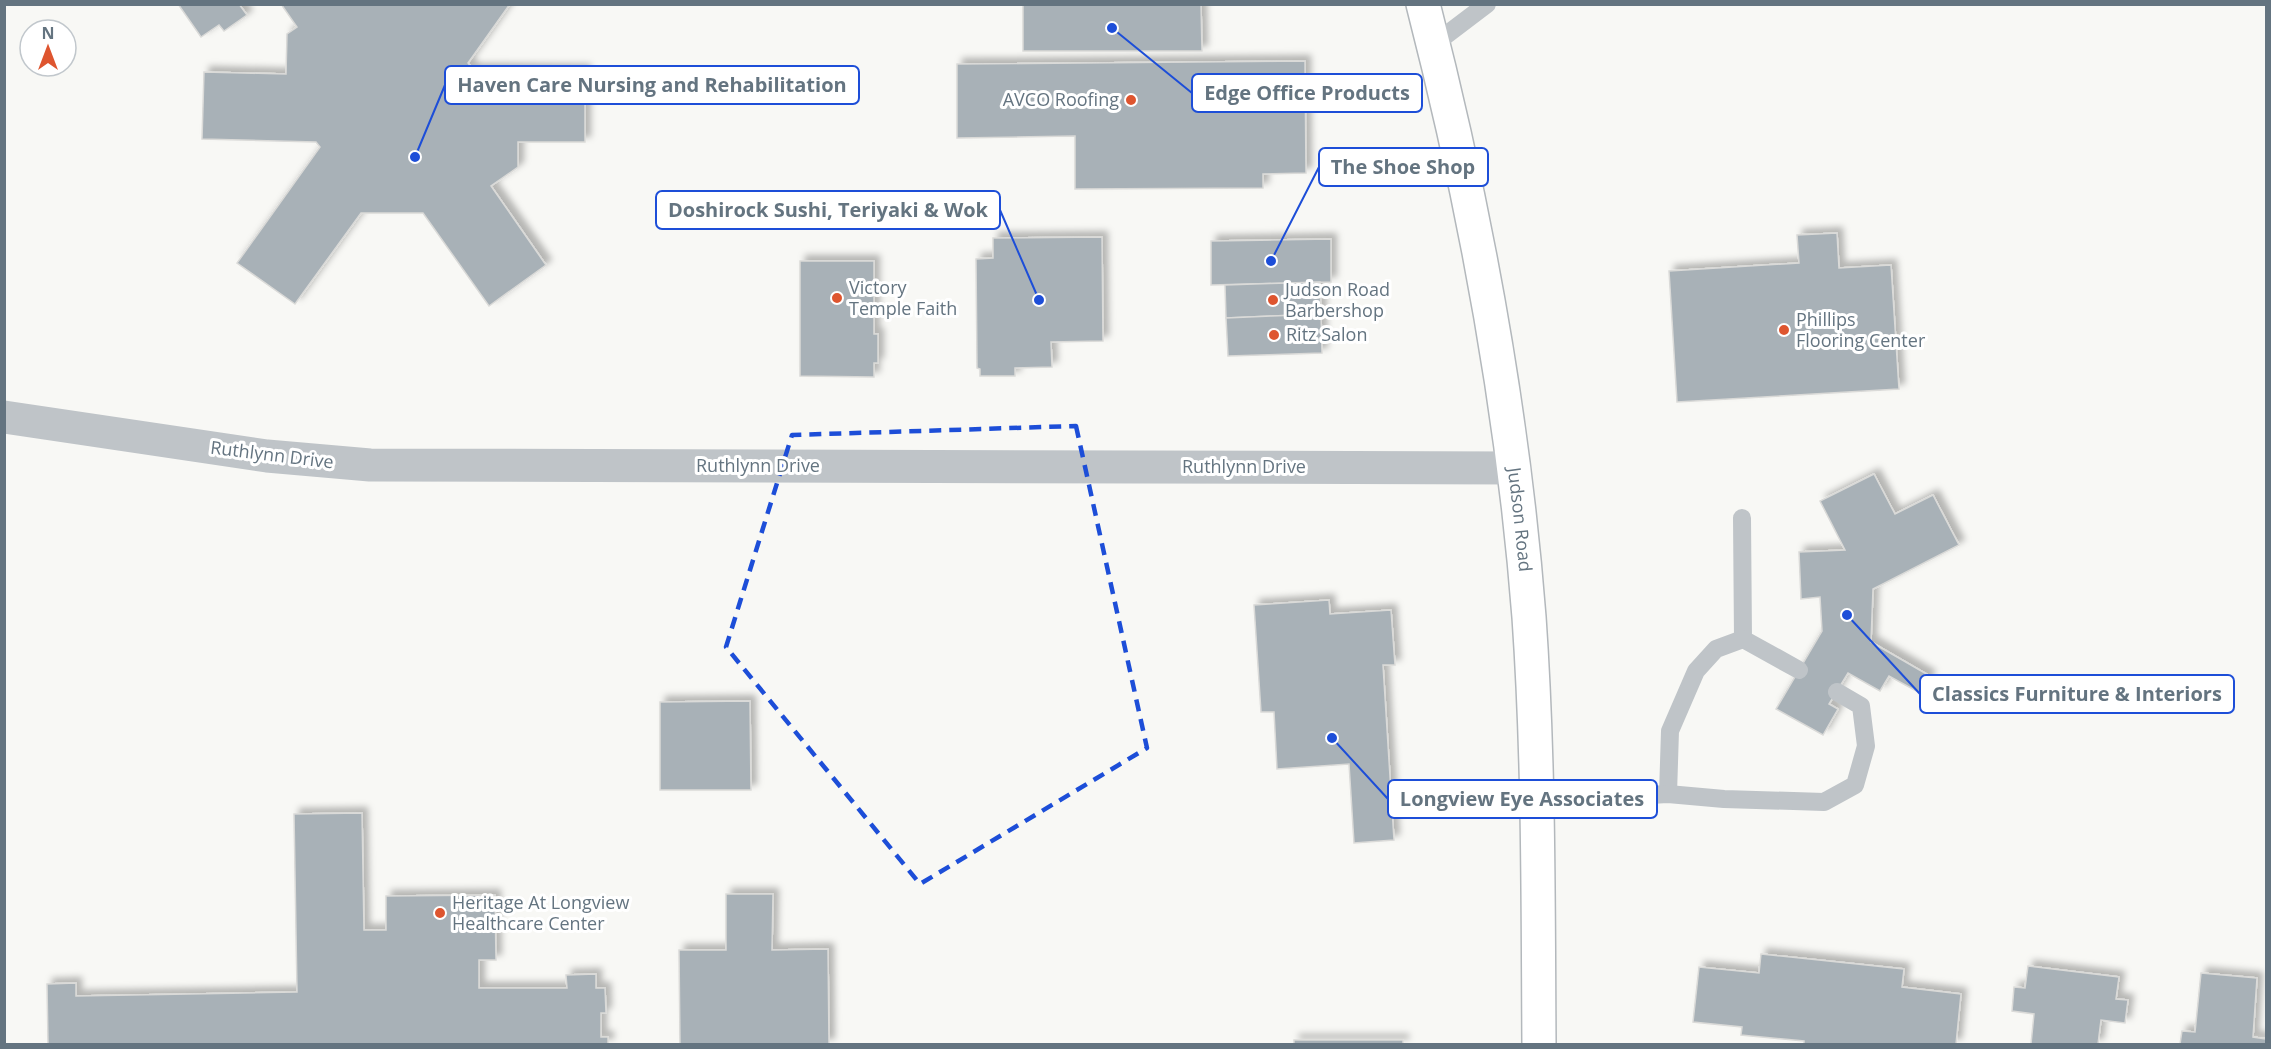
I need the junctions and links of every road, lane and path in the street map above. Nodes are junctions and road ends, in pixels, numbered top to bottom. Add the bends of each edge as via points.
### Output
1 (1423, 4) edge
2 (1487, 4) edge
3 (1433, 45) junction
4 (4, 417) edge
5 (1514, 468) junction
6 (1742, 518) dead end
7 (1743, 639) junction
8 (1799, 670) dead end
9 (1836, 692) dead end
10 (1668, 794) junction
11 (1539, 801) junction
12 (1539, 1044) edge

1 - 3 main road, Judson Road
2 - 3 lane
3 - 5 main road, Judson Road via 1486,285
4 - 5 street, Ruthlynn Drive via 267,456 370,465
5 - 11 main road, Judson Road
6 - 7 lane
7 - 8 lane
7 - 10 lane via 1716,649 1696,671 1670,731
9 - 10 lane via 1862,706 1866,746 1855,785 1824,802
10 - 11 lane
11 - 12 main road, Judson Road

